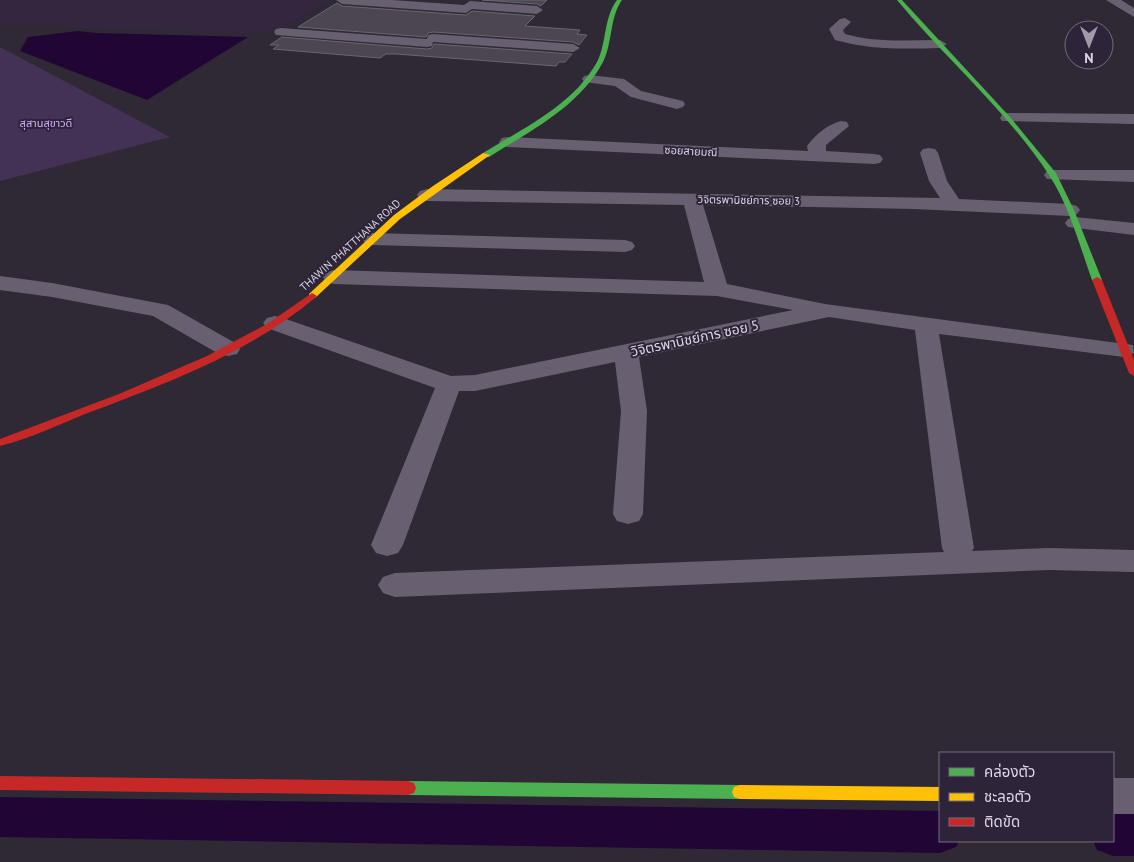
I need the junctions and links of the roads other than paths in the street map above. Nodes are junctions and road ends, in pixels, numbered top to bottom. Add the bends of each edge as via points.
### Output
1 (342, 0) edge
2 (620, 0) edge
3 (900, 0) edge
4 (1112, 0) edge
5 (471, 5) edge
6 (537, 10) dead end
7 (1134, 13) edge
8 (845, 22) dead end
9 (282, 32) dead end
10 (430, 40) junction
11 (940, 44) junction
12 (573, 48) dead end
13 (410, 57) dead end
14 (589, 79) junction
15 (677, 104) dead end
16 (1008, 118) junction
17 (1134, 119) edge
18 (841, 126) dead end
19 (508, 142) junction
20 (929, 153) dead end
21 (818, 157) junction
22 (874, 159) dead end
23 (1052, 175) junction
24 (1134, 176) edge
25 (427, 195) junction
26 (692, 198) junction
27 (954, 204) junction
28 (1073, 216) junction
29 (1134, 229) edge
30 (372, 239) junction
31 (625, 246) dead end
32 (334, 277) junction
33 (0, 283) edge
34 (717, 289) junction
35 (829, 310) junction
36 (275, 323) junction
37 (926, 325) junction
38 (1126, 344) edge
39 (228, 349) junction
40 (626, 352) junction
41 (1134, 373) edge
42 (449, 384) junction
43 (0, 443) edge
44 (628, 514) dead end
45 (387, 546) dead end
46 (958, 548) dead end
47 (1134, 561) edge
48 (395, 585) dead end
49 (0, 782) edge
50 (939, 794) edge
51 (1114, 796) edge
52 (1134, 796) edge

1 - 5 street
2 - 14 street, THAWIN PHATTHANA ROAD via 608,19 605,50
3 - 11 street
4 - 7 street
5 - 6 street
5 - 10 street
8 - 11 street via 836,29 840,37 846,39
9 - 10 street
10 - 12 street
10 - 13 street
11 - 16 street
14 - 15 street via 619,82 636,94
14 - 19 street, THAWIN PHATTHANA ROAD via 560,108
16 - 17 street
16 - 23 street
18 - 21 street via 816,146
19 - 21 street, ซอยสายมณี
19 - 25 street, THAWIN PHATTHANA ROAD
20 - 27 street via 938,182
21 - 22 street, ซอยสายมณี
23 - 24 street
23 - 28 street
25 - 26 street, วิจิตรพานิชย์การ ซอย 3
25 - 30 street, THAWIN PHATTHANA ROAD
26 - 27 street, วิจิตรพานิชย์การ ซอย 3
26 - 34 street
27 - 28 street, วิจิตรพานิชย์การ ซอย 3
28 - 29 street, วิจิตรพานิชย์การ ซอย 3
28 - 38 street
30 - 31 street
30 - 32 street, THAWIN PHATTHANA ROAD
32 - 34 street
32 - 36 street, THAWIN PHATTHANA ROAD
33 - 39 street via 160,310
34 - 35 street
35 - 37 street, วิจิตรพานิชย์การ ซอย 5
35 - 40 street, วิจิตรพานิชย์การ ซอย 5
36 - 39 street, THAWIN PHATTHANA ROAD
36 - 42 street, วิจิตรพานิชย์การ ซอย 5
37 - 38 street, วิจิตรพานิชย์การ ซอย 5
37 - 46 street
38 - 41 street
39 - 43 street, THAWIN PHATTHANA ROAD
40 - 42 street, วิจิตรพานิชย์การ ซอย 5 via 475,383
40 - 44 street via 634,411
42 - 45 street
47 - 48 street via 1049,558
49 - 50 street
51 - 52 street

